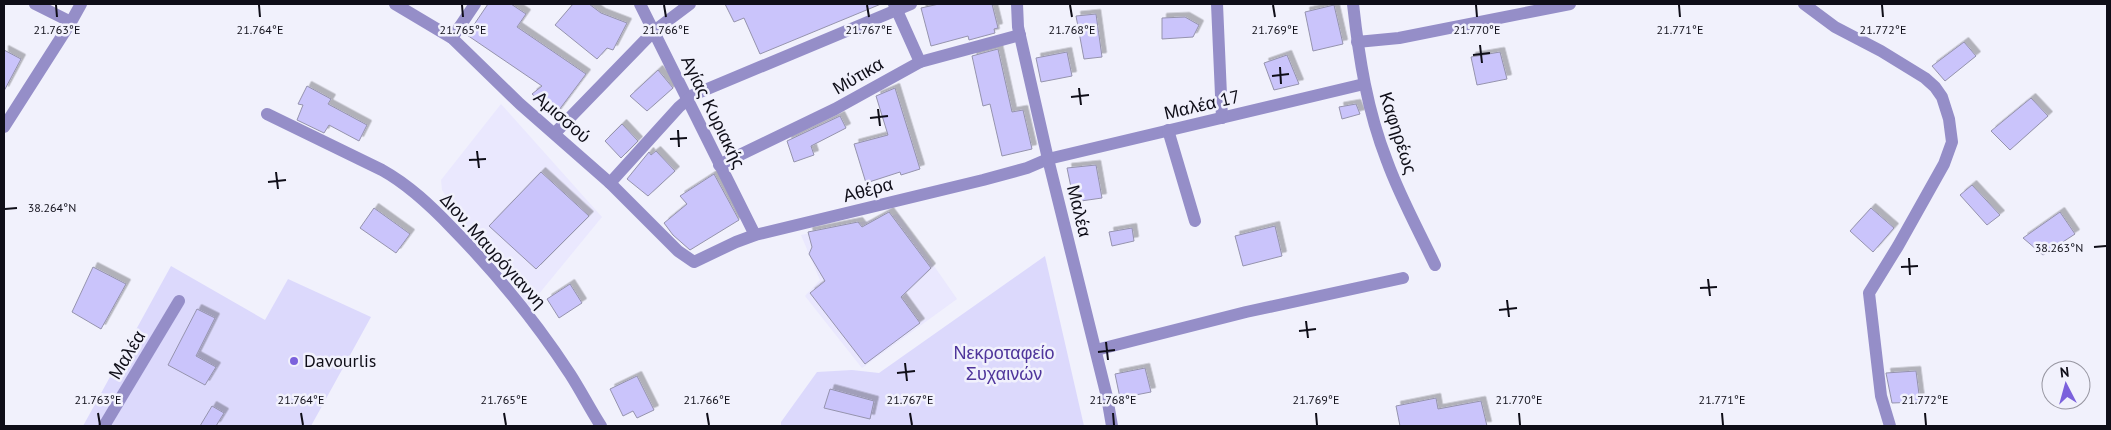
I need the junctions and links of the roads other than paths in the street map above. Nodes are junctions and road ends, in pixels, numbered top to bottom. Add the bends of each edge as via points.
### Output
1 (35, 4) edge
2 (81, 4) edge
3 (395, 4) edge
4 (475, 4) edge
5 (640, 4) edge
6 (690, 4) edge
7 (910, 4) edge
8 (1017, 4) edge
9 (1217, 4) edge
10 (1353, 4) edge
11 (1570, 4) edge
12 (1804, 4) edge
13 (896, 6) edge
14 (72, 22) junction
15 (654, 32) junction
16 (1020, 35) junction
17 (452, 38) junction
18 (1357, 42) junction
19 (920, 62) junction
20 (1364, 84) junction
21 (687, 100) junction
22 (267, 114) dead end
23 (1222, 118) junction
24 (4, 127) edge
25 (1168, 130) junction
26 (555, 133) junction
27 (1048, 159) junction
28 (719, 165) junction
29 (610, 183) junction
30 (1195, 221) dead end
31 (755, 235) junction
32 (699, 260) joint
33 (1435, 265) dead end
34 (1403, 278) dead end
35 (179, 301) dead end
36 (1096, 350) junction
37 (104, 426) edge
38 (601, 426) edge
39 (1112, 426) edge
40 (1890, 426) edge

1 - 14 street
2 - 14 street
3 - 17 street, Αμισσού
4 - 17 street
5 - 15 street, Αγίας Κυριακής
6 - 15 street
7 - 13 street
8 - 16 street, Μαλέα
9 - 23 street
10 - 18 street, Καφηρέως
11 - 18 street via 1399,38
12 - 40 street via 1835,27 1925,78 1942,97 1949,119 1952,142 1944,164 1869,293 1881,396
13 - 19 street
13 - 21 street
14 - 24 street
15 - 21 street, Αγίας Κυριακής
15 - 26 street
16 - 19 street, Μύτικα
16 - 27 street, Μαλέα
17 - 26 street, Αμισσού
18 - 20 street, Καφηρέως
19 - 28 street, Μύτικα via 835,109
20 - 23 street, Μαλέα 17
20 - 33 street, Καφηρέως via 1386,159
21 - 28 street, Αγίας Κυριακής
21 - 29 street
22 - 38 street, Διον. Μαυρόγιαννη via 382,170 417,194 466,242 527,313
23 - 25 street, Μαλέα 17
25 - 27 street, Μαλέα 17
25 - 30 street
26 - 29 street, Αμισσού
27 - 31 street, Αθέρα via 990,178
27 - 36 street, Μαλέα
28 - 31 street, Αγίας Κυριακής
29 - 32 street, Αμισσού via 689,260
31 - 32 street, Αθέρα
34 - 36 street via 1246,312
35 - 37 street, Μαλέα
36 - 39 street, Μαλέα

